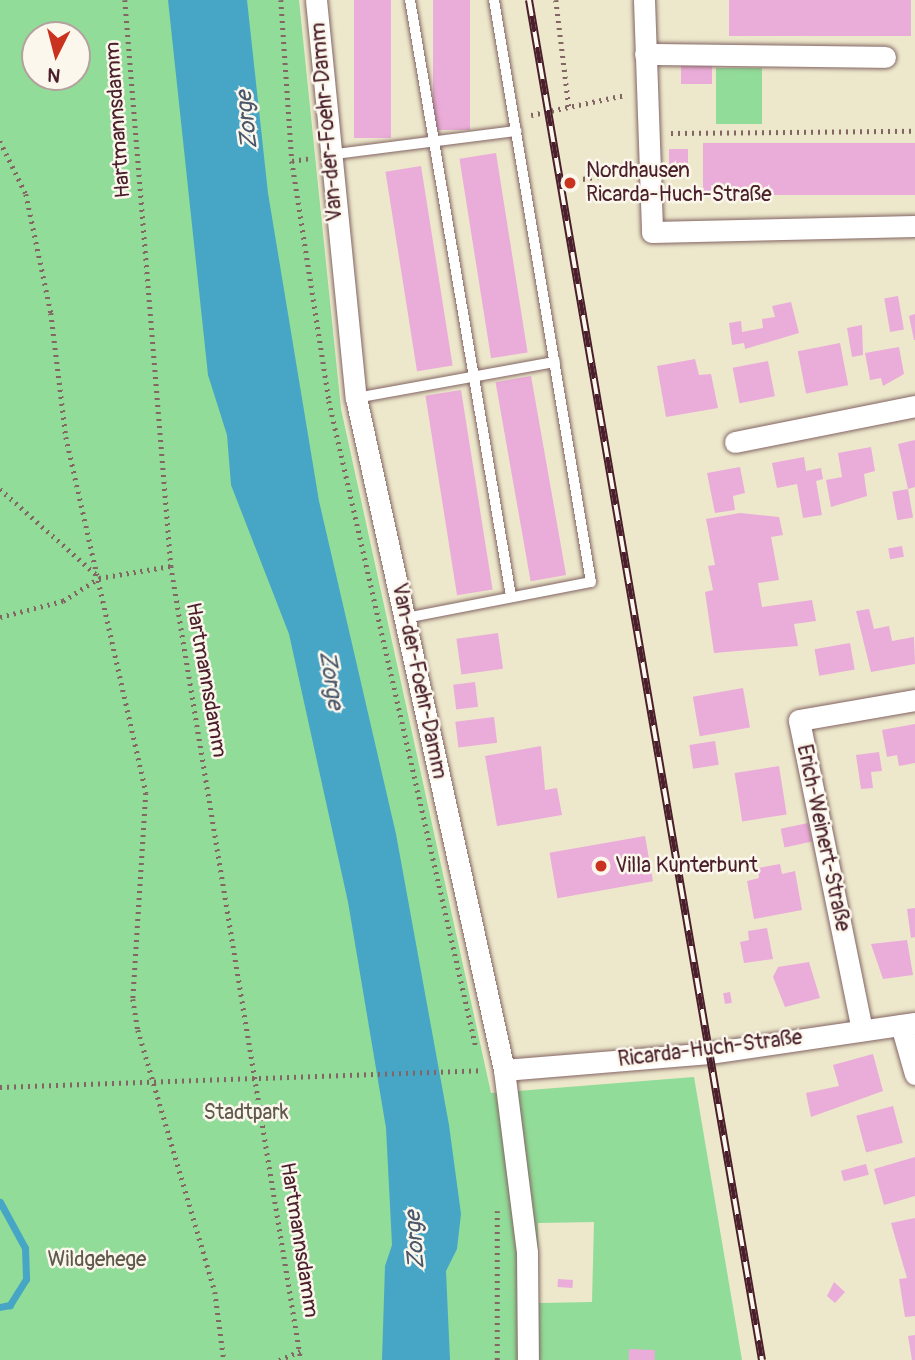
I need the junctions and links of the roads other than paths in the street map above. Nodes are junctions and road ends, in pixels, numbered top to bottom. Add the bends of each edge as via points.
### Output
1 (316, 0) edge
2 (410, 0) edge
3 (494, 0) edge
4 (644, 0) edge
5 (645, 54) junction
6 (885, 57) dead end
7 (516, 131) junction
8 (433, 143) junction
9 (328, 155) junction
10 (915, 226) edge
11 (555, 362) junction
12 (474, 379) junction
13 (356, 398) junction
14 (915, 406) edge
15 (735, 442) dead end
16 (511, 596) junction
17 (406, 618) junction
18 (915, 700) edge
19 (908, 1024) edge
20 (862, 1030) junction
21 (504, 1070) junction
22 (915, 1074) edge
23 (528, 1360) edge

1 - 9 street, Van-der-Foehr-Damm
2 - 8 lane
3 - 7 lane
4 - 5 street
5 - 6 street
5 - 10 street via 652,232
7 - 8 lane
7 - 11 lane
8 - 9 lane
8 - 12 lane
9 - 13 street, Van-der-Foehr-Damm
11 - 12 lane
11 - 16 lane via 591,582
12 - 13 lane
12 - 16 lane
13 - 17 street, Van-der-Foehr-Damm
14 - 15 street
16 - 17 lane
17 - 21 street, Van-der-Foehr-Damm
18 - 20 street, Erich-Weinert-Straße via 799,720
19 - 20 street, Ricarda-Huch-Straße
19 - 22 street
20 - 21 street, Ricarda-Huch-Straße via 709,1053
21 - 23 street, Van-der-Foehr-Damm via 527,1252

